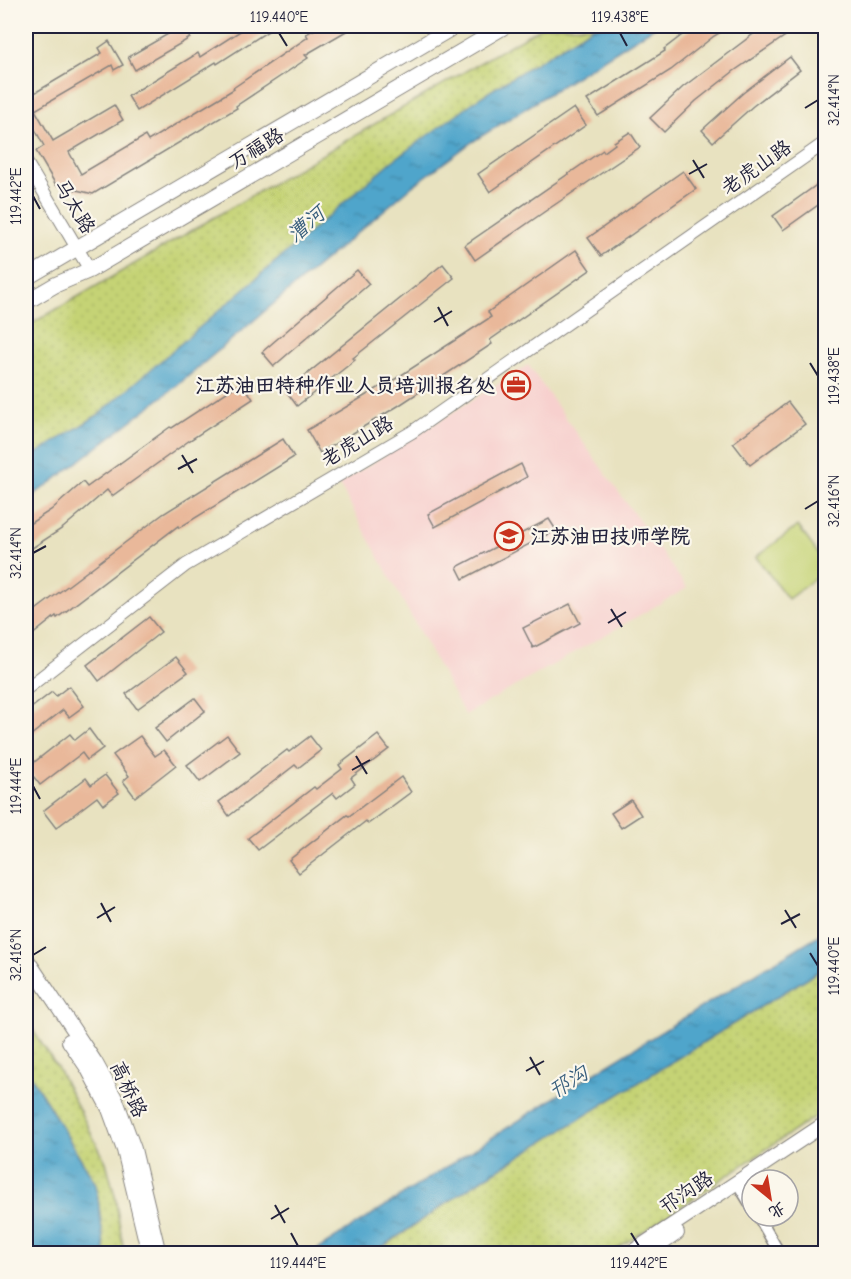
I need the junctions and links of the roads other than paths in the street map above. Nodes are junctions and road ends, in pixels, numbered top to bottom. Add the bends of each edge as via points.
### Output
1 (455, 26) edge
2 (505, 26) edge
3 (825, 142) edge
4 (26, 162) edge
5 (77, 248) junction
6 (90, 270) junction
7 (26, 278) edge
8 (26, 302) edge
9 (26, 689) edge
10 (26, 958) edge
11 (26, 974) edge
12 (825, 1123) edge
13 (825, 1134) edge
14 (773, 1168) edge
15 (740, 1190) edge
16 (765, 1228) edge
17 (148, 1254) edge
18 (159, 1254) edge
19 (629, 1254) edge
20 (647, 1254) edge
21 (780, 1254) edge

1 - 5 main road, 万福路
2 - 6 main road, 万福路
3 - 9 street, 老虎山路 via 412,432 186,565
4 - 5 street, 马太路
5 - 6 street, 马太路
5 - 7 main road, 万福路
6 - 8 main road, 万福路
10 - 18 main road, 高桥路 via 116,1100 134,1149
11 - 17 main road, 高桥路 via 88,1069 109,1109 124,1150
12 - 19 main road, 邗沟路
13 - 14 main road, 邗沟路
15 - 20 main road, 邗沟路
16 - 21 street

